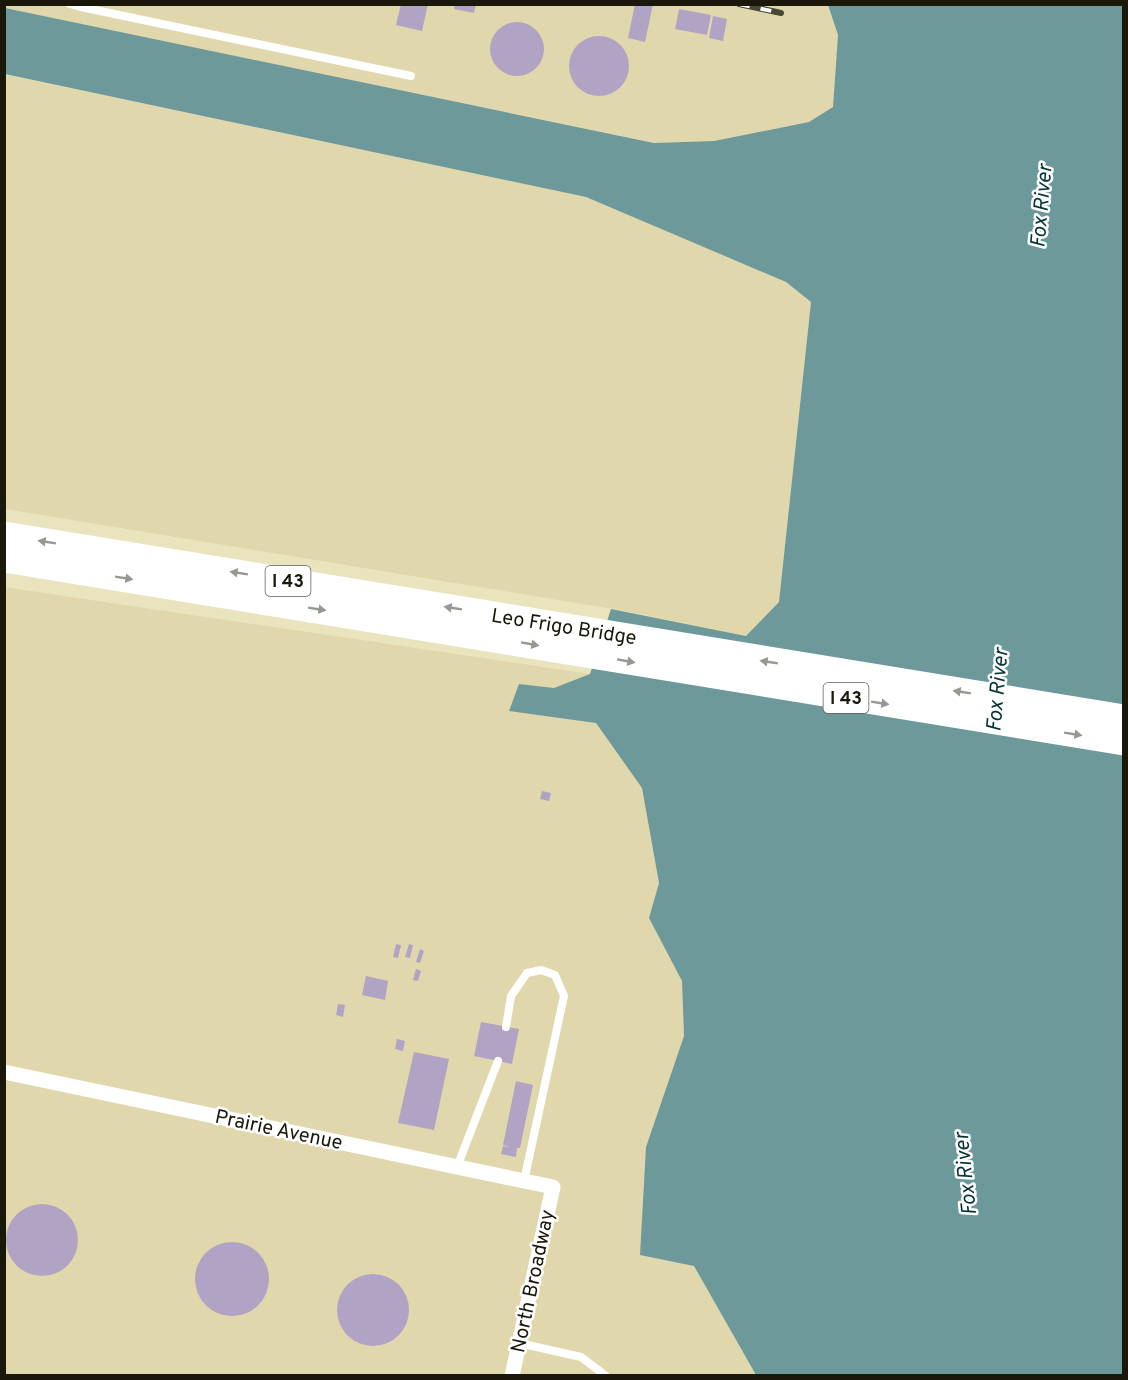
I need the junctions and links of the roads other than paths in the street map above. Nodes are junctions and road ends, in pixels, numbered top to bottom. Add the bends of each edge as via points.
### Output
1 (70, 4) edge
2 (81, 6) edge
3 (411, 75) dead end
4 (4, 535) edge
5 (4, 559) edge
6 (1124, 718) edge
7 (1124, 742) edge
8 (506, 1027) dead end
9 (498, 1061) dead end
10 (4, 1072) edge
11 (457, 1167) junction
12 (524, 1181) junction
13 (553, 1187) joint
14 (519, 1343) junction
15 (512, 1376) edge
16 (606, 1376) edge

1 - 2 lane
2 - 3 lane
6 -> 4 highway, Leo Frigo Bridge / I 43
5 -> 7 highway, I 43
8 - 12 lane via 511,996 527,973 541,970 555,975 564,996
9 - 11 lane
10 - 11 street, Prairie Avenue
11 - 12 street, Prairie Avenue
12 - 13 street, Prairie Avenue
13 - 14 street, North Broadway
14 - 15 street, North Broadway
14 - 16 lane via 580,1357

